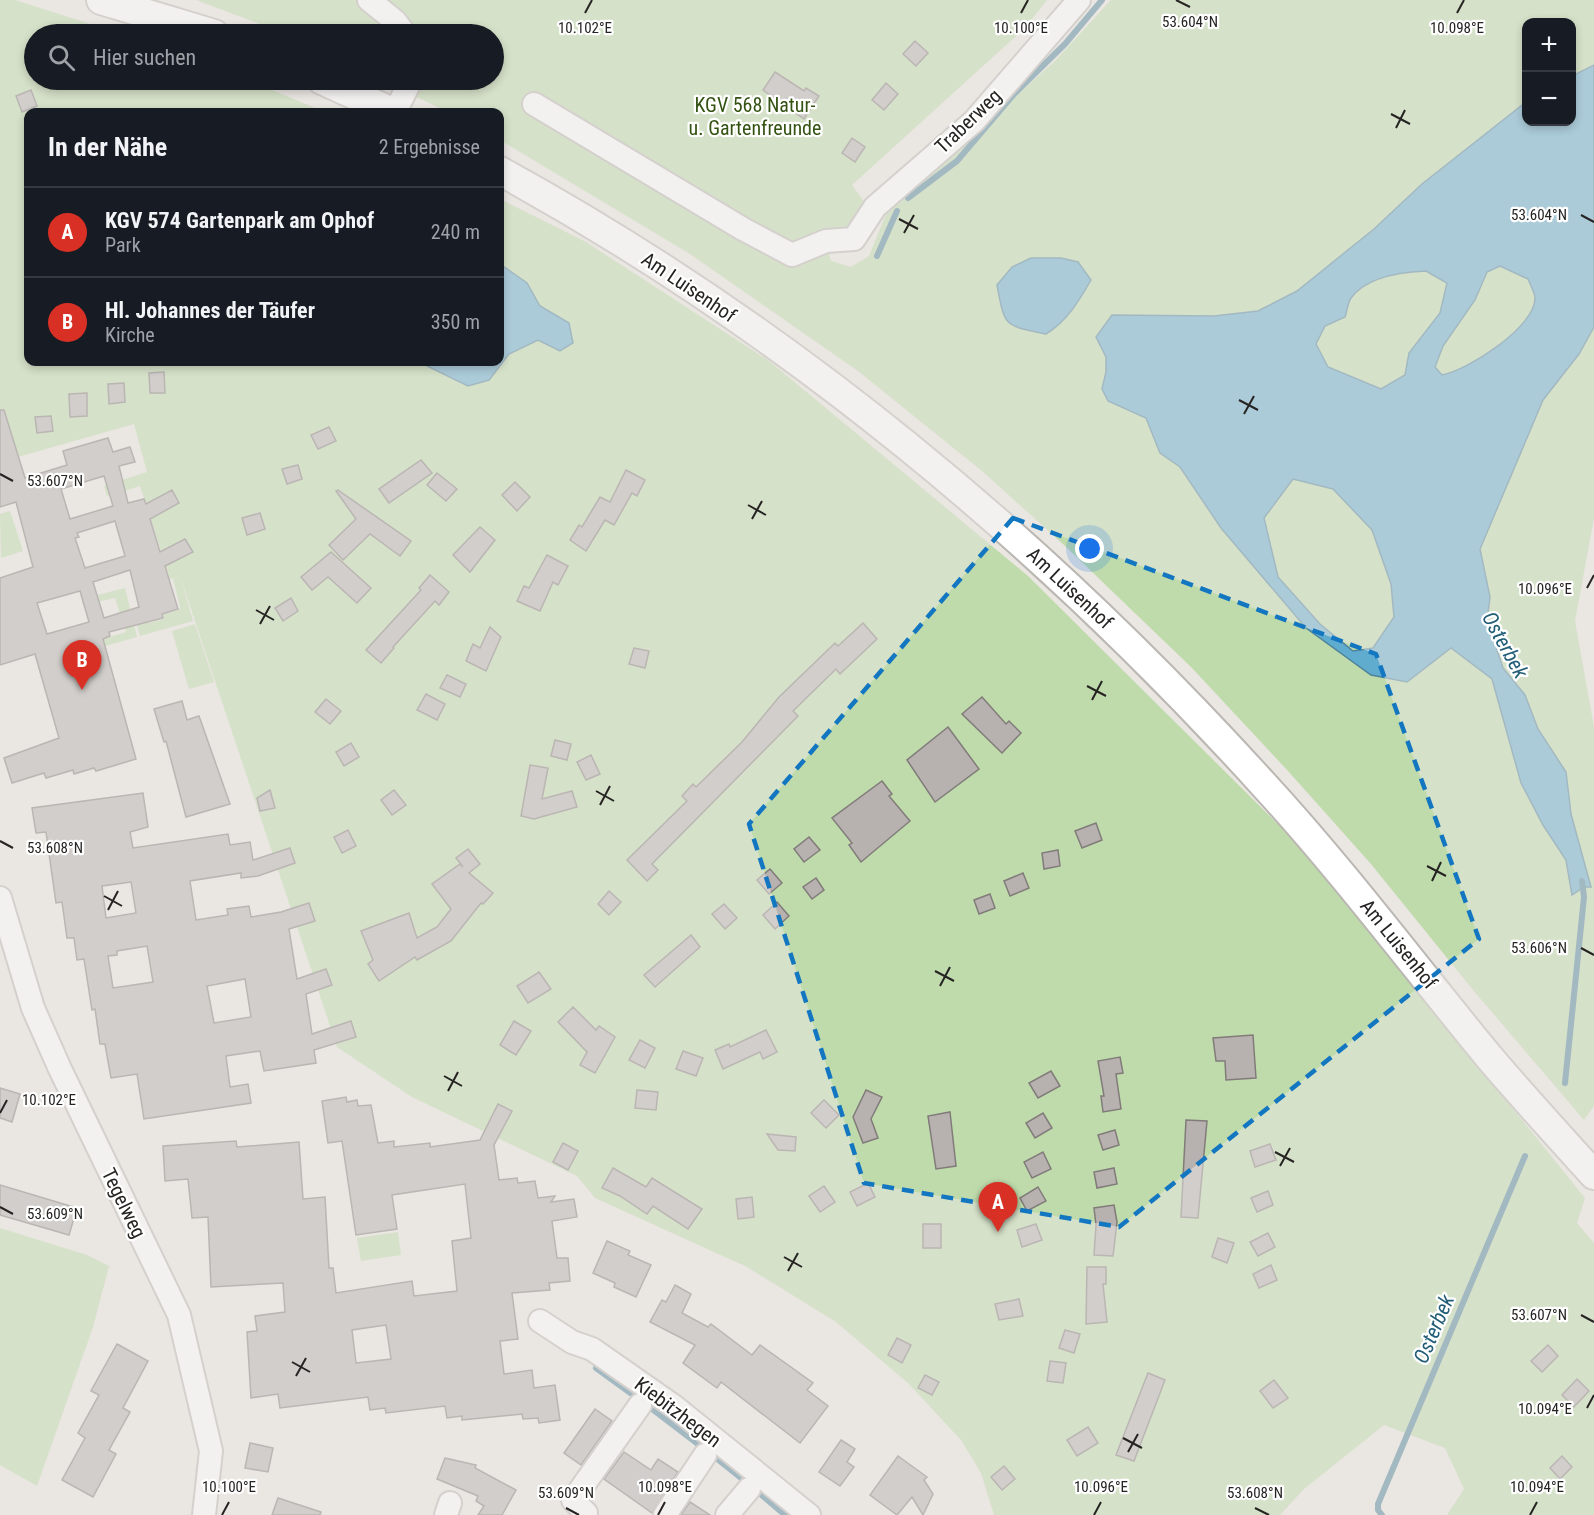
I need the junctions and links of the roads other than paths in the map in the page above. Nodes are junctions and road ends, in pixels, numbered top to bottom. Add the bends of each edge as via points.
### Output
1 (101, 0) edge
2 (369, 0) edge
3 (1079, 0) edge
4 (181, 24) edge
5 (397, 24) edge
6 (344, 90) edge
7 (406, 90) edge
8 (534, 104) dead end
9 (385, 108) edge
10 (396, 108) edge
11 (504, 173) edge
12 (0, 898) edge
13 (1594, 1175) edge
14 (540, 1321) dead end
15 (637, 1407) dead end
16 (705, 1455) dead end
17 (749, 1489) dead end
18 (575, 1504) dead end
19 (204, 1515) edge
20 (665, 1515) edge
21 (726, 1515) edge
22 (810, 1515) edge

1 - 4 main road
2 - 5 street
3 - 8 street, Traberweg via 975,121 890,192 854,239 826,241 792,255
6 - 9 main road
7 - 10 street
11 - 13 main road, Am Luisenhof via 647,258 802,364 900,440 1038,558 1126,641 1264,784 1388,929 1487,1054
12 - 19 street, Tegelweg via 33,1008 179,1315 211,1451
14 - 22 street, Kiebitzhegen via 572,1342 592,1349 651,1390
15 - 18 street
16 - 20 street
17 - 21 street

